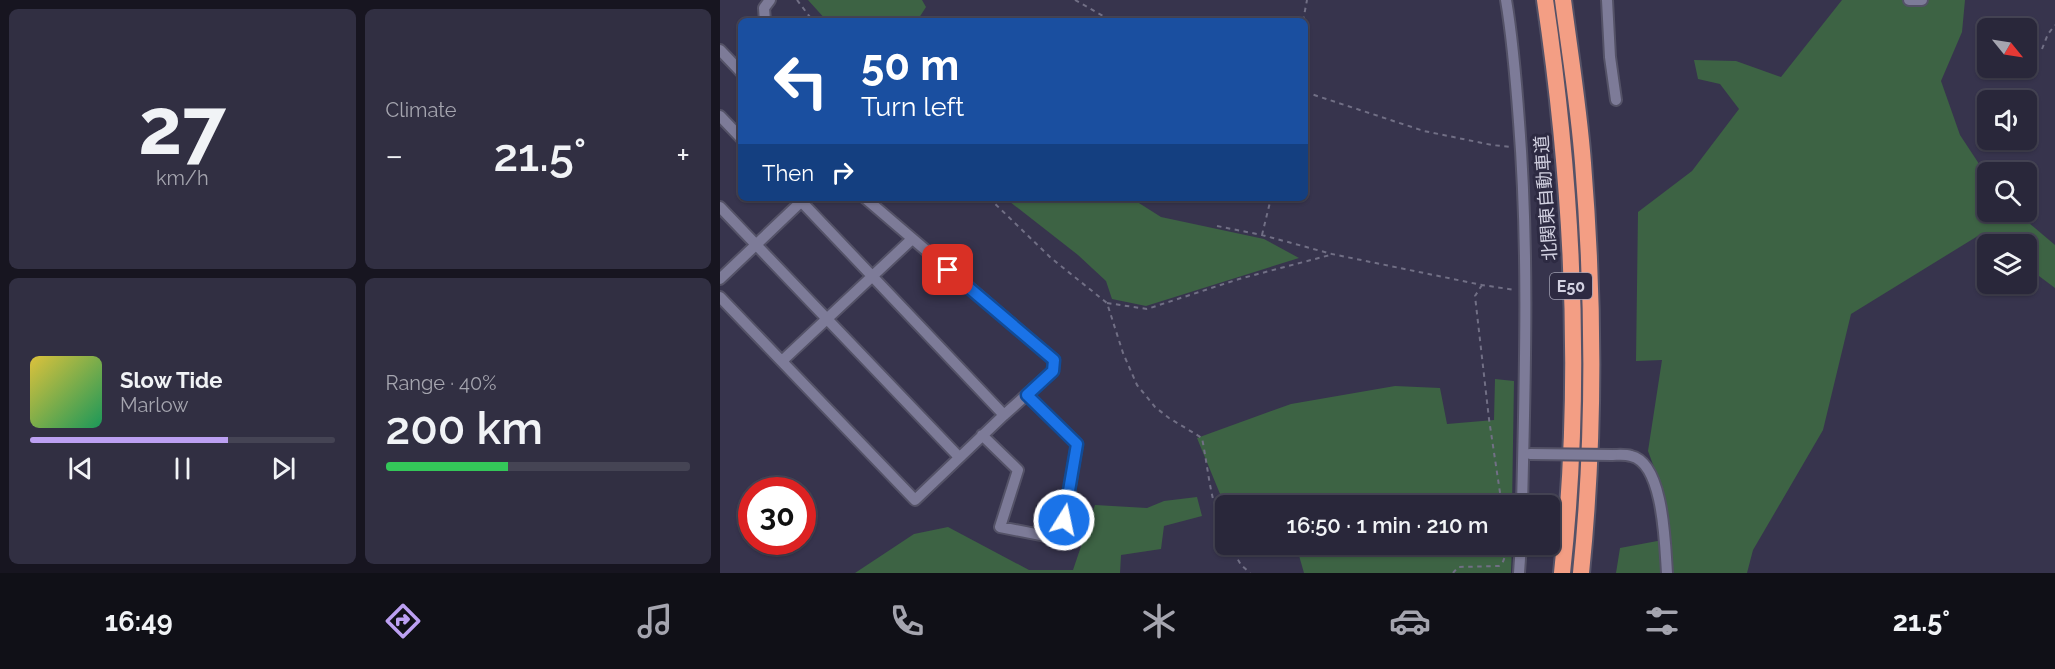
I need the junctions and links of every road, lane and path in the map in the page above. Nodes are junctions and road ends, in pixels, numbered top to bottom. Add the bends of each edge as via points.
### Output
1 (796, 0) edge
2 (1075, 0) edge
3 (1307, 0) edge
4 (1506, 0) edge
5 (1545, 0) edge
6 (1563, 0) edge
7 (1606, 0) edge
8 (1909, 0) edge
9 (1922, 0) edge
10 (763, 3) edge
11 (765, 18) edge
12 (811, 18) edge
13 (1107, 18) edge
14 (1304, 18) edge
15 (2055, 25) edge
16 (2043, 49) dead end
17 (720, 50) edge
18 (738, 69) edge
19 (1308, 93) edge
20 (1616, 100) dead end
21 (720, 116) edge
22 (738, 135) edge
23 (1521, 147) junction
24 (800, 201) edge
25 (804, 201) edge
26 (868, 201) edge
27 (992, 201) edge
28 (1270, 201) edge
29 (720, 207) edge
30 (1217, 226) dead end
31 (1262, 235) junction
32 (912, 239) junction
33 (757, 245) junction
34 (1332, 254) junction
35 (872, 275) junction
36 (720, 279) edge
37 (1482, 285) junction
38 (1527, 293) junction
39 (720, 297) edge
40 (1107, 303) junction
41 (827, 319) junction
42 (782, 361) junction
43 (1027, 395) junction
44 (1004, 415) junction
45 (982, 435) junction
46 (1527, 454) junction
47 (959, 457) junction
48 (1500, 495) edge
49 (1523, 495) edge
50 (1215, 513) edge
51 (1236, 555) edge
52 (1505, 555) edge
53 (1520, 555) edge
54 (1250, 573) edge
55 (1453, 573) edge
56 (1519, 573) edge
57 (1562, 573) edge
58 (1581, 573) edge
59 (1667, 573) edge

1 - 12 path
2 - 13 path
3 - 14 path
4 - 23 street
5 - 57 highway, 北関東自動車道 / E50 via 1565,163 1570,259 1571,442
6 - 58 highway, E50 via 1583,162 1589,256 1590,444
7 - 20 street
8 - 9 street
10 - 11 street
15 - 16 path
17 - 18 street
19 - 23 path via 1424,131
21 - 22 street
23 - 38 street
24 - 33 street
25 - 35 street
26 - 32 street
27 - 40 path
28 - 31 path
29 - 33 street
30 - 31 path
31 - 34 path
32 - 35 street
32 - 43 street via 1054,360 1053,371
33 - 36 street
33 - 41 street
34 - 37 path
34 - 40 path via 1147,309
35 - 41 street
35 - 44 street
37 - 38 path
37 - 48 path via 1475,296
38 - 46 street
39 - 42 street
40 - 50 path via 1137,385 1169,418 1202,438
41 - 42 street
41 - 47 street
42 - 47 street via 915,500
43 - 44 street
43 - 45 street via 1077,444 1060,539 1000,527 1018,470
44 - 45 street
45 - 47 street
46 - 49 street
46 - 59 street, bridge via 1633,456 1645,465 1658,489
51 - 54 path
52 - 55 path via 1499,566 1458,567
53 - 56 street

